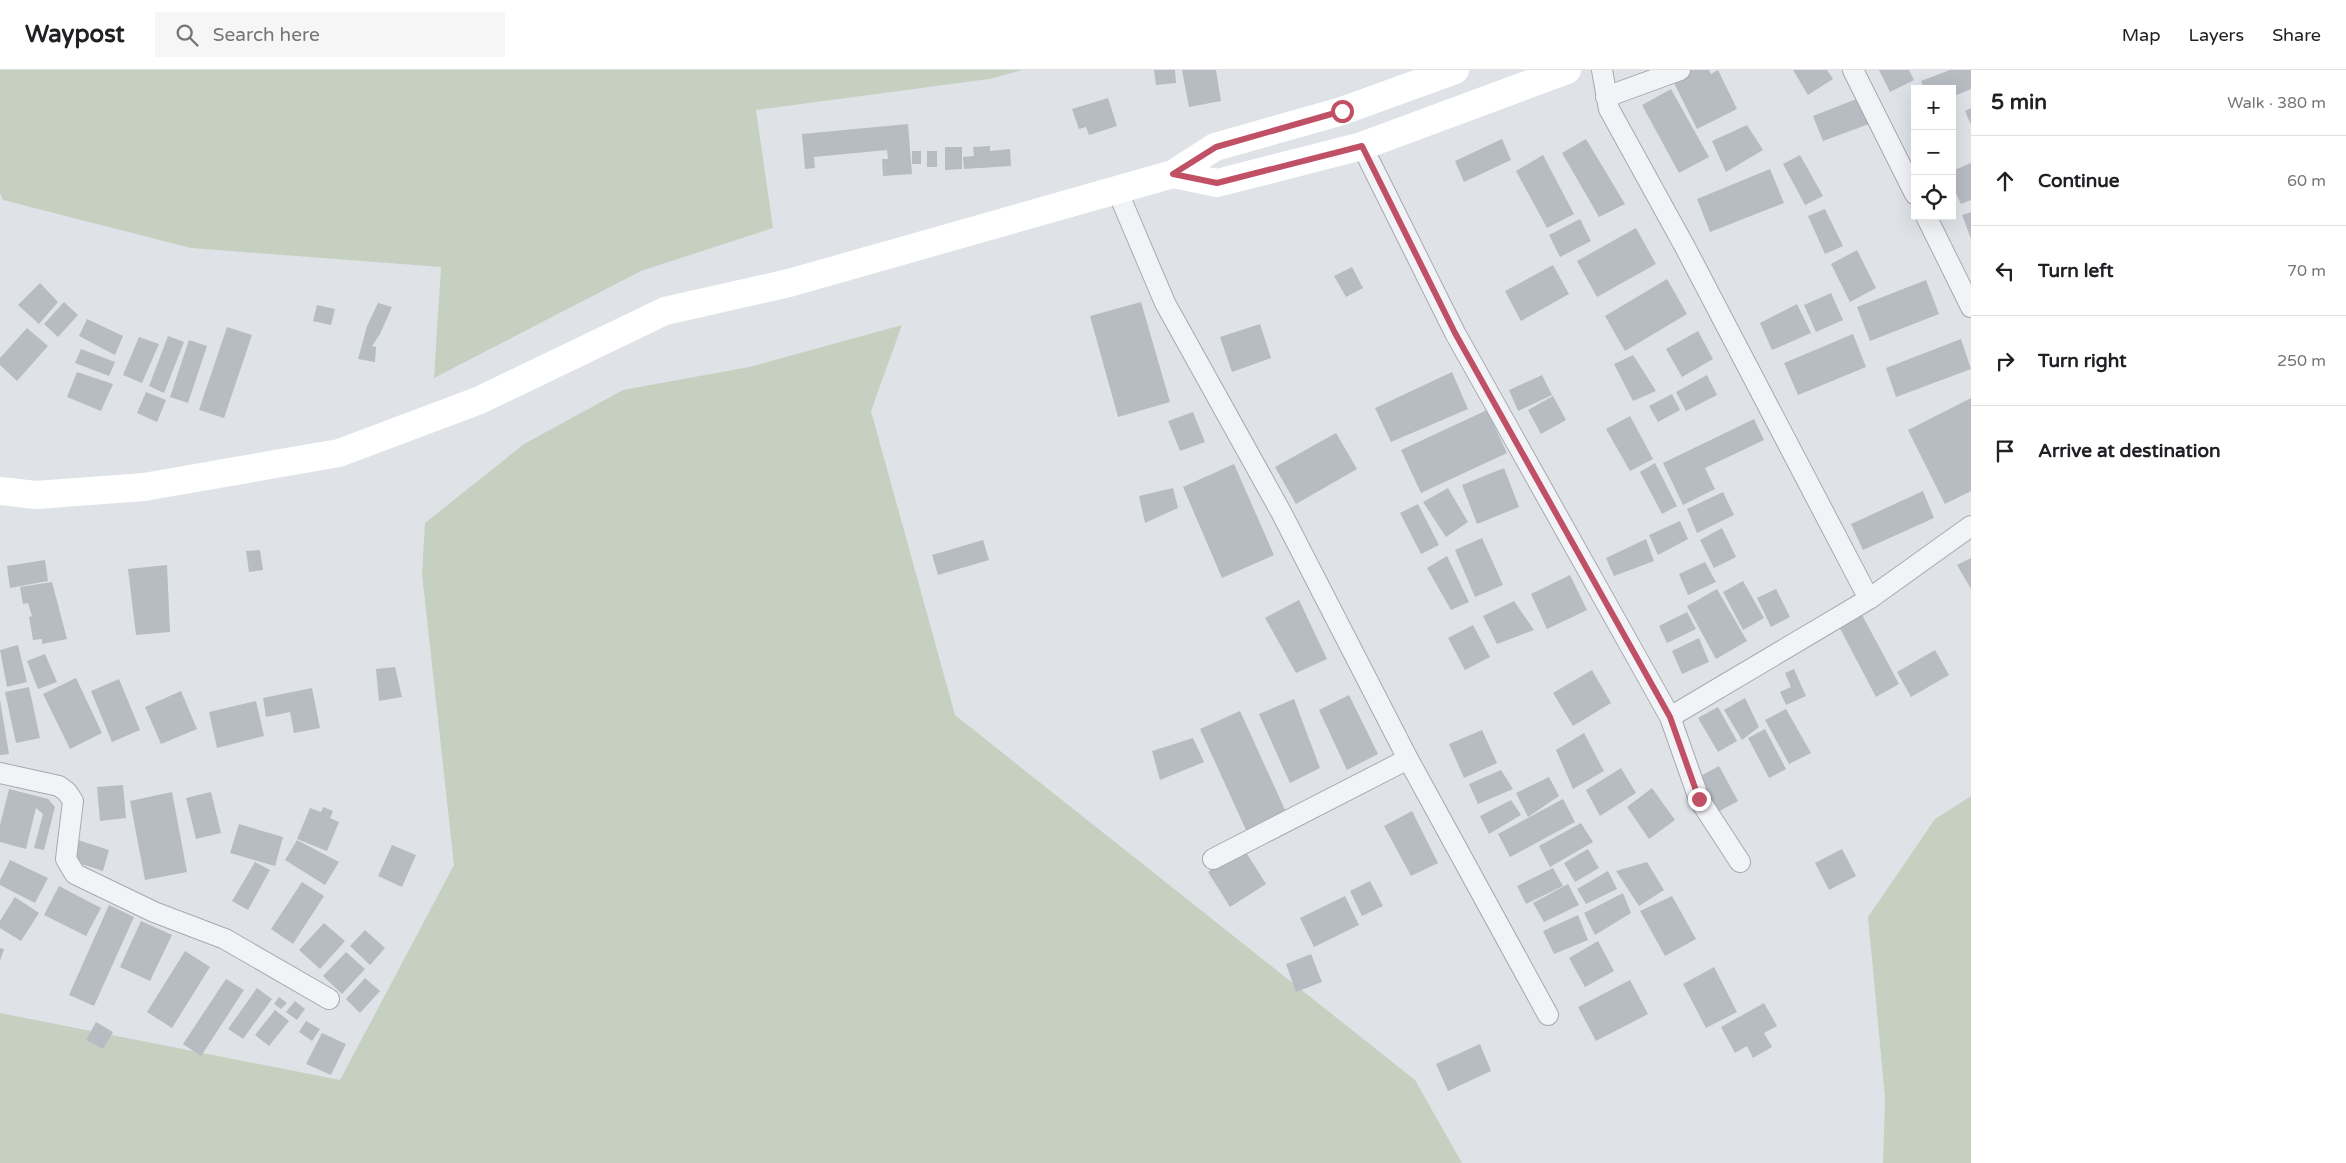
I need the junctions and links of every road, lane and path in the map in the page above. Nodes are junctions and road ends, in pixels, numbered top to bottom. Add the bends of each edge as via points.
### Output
1 (1455, 70) edge
2 (1567, 70) edge
3 (1602, 70) edge
4 (1680, 70) edge
5 (1853, 70) edge
6 (1606, 97) junction
7 (1362, 146) junction
8 (1173, 174) junction
9 (1911, 186) edge
10 (1117, 190) junction
11 (1928, 220) edge
12 (1971, 307) edge
13 (0, 491) edge
14 (1971, 526) edge
15 (1869, 599) junction
16 (1670, 717) junction
17 (1408, 759) junction
18 (0, 773) edge
19 (1212, 859) dead end
20 (1740, 862) dead end
21 (329, 999) dead end
22 (1548, 1015) dead end

1 - 8 street via 1342,111 1216,147
2 - 7 street
3 - 6 street
4 - 6 street
5 - 9 street
6 - 15 street via 1608,109 1685,247
7 - 8 street via 1217,183
7 - 16 street via 1455,333
8 - 10 street
10 - 13 street via 789,283 665,311 480,400 339,454 144,487 36,495
10 - 17 street via 1165,303 1281,512
11 - 12 street
14 - 15 street
15 - 16 street
16 - 20 street via 1699,799
17 - 19 street
17 - 22 street
18 - 21 street via 59,786 67,792 73,802 66,859 75,874 154,912 225,939

